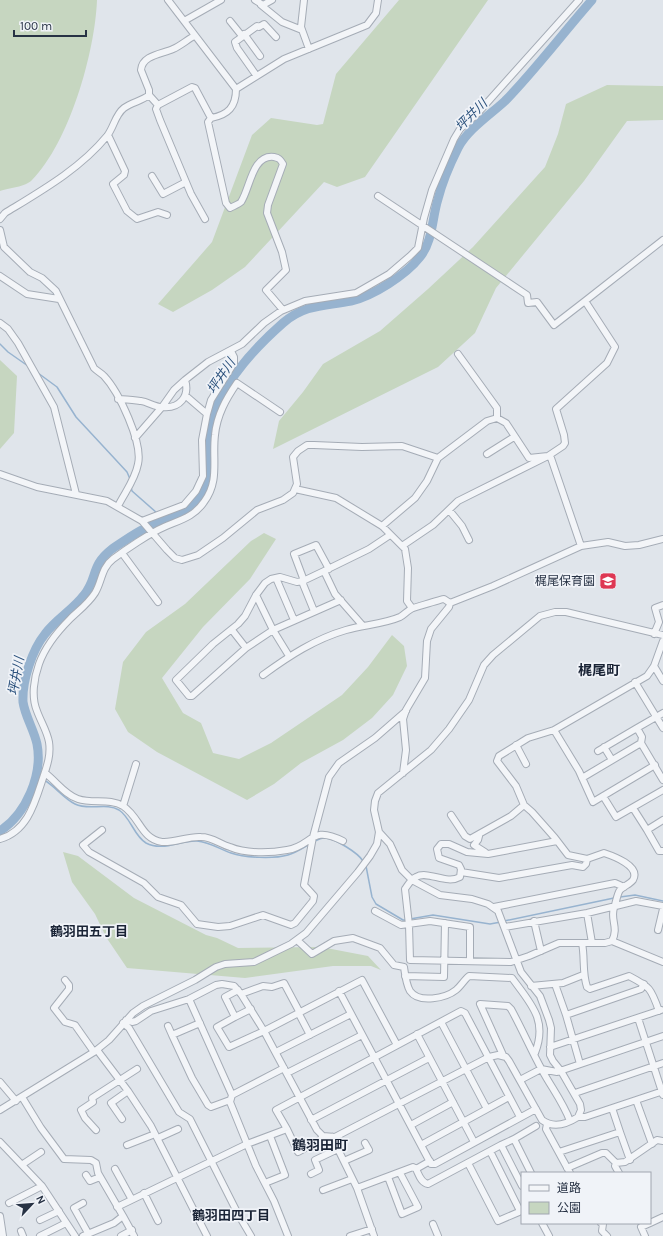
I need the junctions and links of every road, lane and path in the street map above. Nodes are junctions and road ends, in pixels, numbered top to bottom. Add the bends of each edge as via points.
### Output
1 (168, 0) edge
2 (220, 0) edge
3 (255, 0) edge
4 (272, 0) edge
5 (304, 0) edge
6 (378, 0) edge
7 (579, 0) edge
8 (261, 5) junction
9 (184, 21) junction
10 (230, 21) dead end
11 (302, 30) junction
12 (243, 35) junction
13 (194, 36) junction
14 (276, 37) dead end
15 (309, 49) junction
16 (260, 56) dead end
17 (256, 75) junction
18 (236, 89) junction
19 (149, 95) junction
20 (158, 105) junction
21 (211, 118) junction
22 (108, 135) junction
23 (152, 176) dead end
24 (186, 182) junction
25 (378, 196) dead end
26 (167, 215) dead end
27 (0, 219) edge
28 (205, 219) dead end
29 (424, 226) junction
30 (0, 230) edge
31 (663, 240) edge
32 (0, 276) edge
33 (59, 298) junction
34 (585, 301) junction
35 (283, 310) junction
36 (0, 323) edge
37 (231, 351) junction
38 (458, 354) dead end
39 (185, 380) junction
40 (186, 396) junction
41 (118, 399) junction
42 (162, 407) junction
43 (280, 412) dead end
44 (207, 414) junction
45 (497, 418) junction
46 (514, 437) junction
47 (135, 438) junction
48 (487, 454) dead end
49 (548, 456) junction
50 (438, 458) junction
51 (0, 474) edge
52 (295, 489) junction
53 (76, 494) junction
54 (118, 506) junction
55 (449, 510) junction
56 (143, 522) junction
57 (382, 526) junction
58 (153, 532) junction
59 (390, 535) junction
60 (663, 539) edge
61 (469, 540) dead end
62 (402, 546) junction
63 (581, 546) junction
64 (122, 554) junction
65 (327, 570) junction
66 (276, 578) junction
67 (303, 581) junction
68 (256, 594) junction
69 (341, 600) junction
70 (158, 602) dead end
71 (450, 603) junction
72 (663, 605) edge
73 (412, 608) junction
74 (314, 611) junction
75 (294, 620) junction
76 (364, 626) junction
77 (232, 630) junction
78 (273, 630) junction
79 (654, 634) junction
80 (663, 635) edge
81 (663, 641) edge
82 (246, 648) junction
83 (289, 656) junction
84 (661, 656) edge
85 (654, 666) junction
86 (263, 675) dead end
87 (663, 680) edge
88 (635, 682) junction
89 (406, 711) junction
90 (663, 713) edge
91 (656, 717) junction
92 (637, 728) junction
93 (663, 728) edge
94 (554, 730) junction
95 (641, 743) junction
96 (516, 745) junction
97 (604, 747) junction
98 (598, 751) dead end
99 (612, 760) junction
100 (136, 764) dead end
101 (526, 764) dead end
102 (655, 765) junction
103 (403, 772) junction
104 (44, 775) junction
105 (582, 778) junction
106 (663, 780) edge
107 (663, 790) edge
108 (603, 796) junction
109 (524, 805) junction
110 (122, 806) junction
111 (633, 808) junction
112 (451, 815) dead end
113 (663, 820) edge
114 (102, 830) dead end
115 (647, 830) junction
116 (379, 832) junction
117 (479, 836) junction
118 (312, 838) junction
119 (0, 839) edge
120 (343, 841) dead end
121 (557, 841) junction
122 (663, 851) edge
123 (488, 854) junction
124 (587, 859) junction
125 (461, 872) junction
126 (412, 880) junction
127 (624, 887) junction
128 (615, 905) junction
129 (663, 906) edge
130 (494, 907) junction
131 (663, 909) edge
132 (375, 911) dead end
133 (587, 913) junction
134 (409, 921) junction
135 (534, 921) junction
136 (445, 922) junction
137 (505, 927) junction
138 (658, 930) dead end
139 (297, 940) junction
140 (612, 941) junction
141 (582, 943) junction
142 (592, 943) junction
143 (541, 951) junction
144 (445, 960) junction
145 (517, 960) junction
146 (470, 961) junction
147 (663, 962) edge
148 (583, 975) junction
149 (405, 976) junction
150 (65, 980) dead end
151 (555, 984) junction
152 (644, 984) junction
153 (531, 986) junction
154 (239, 992) junction
155 (339, 992) junction
156 (188, 999) junction
157 (251, 1009) junction
158 (661, 1010) edge
159 (300, 1013) junction
160 (351, 1014) junction
161 (566, 1015) junction
162 (235, 1017) junction
163 (638, 1018) junction
164 (125, 1021) junction
165 (441, 1022) junction
166 (200, 1023) junction
167 (168, 1026) dead end
168 (264, 1031) junction
169 (417, 1034) junction
170 (172, 1035) junction
171 (310, 1035) junction
172 (362, 1035) junction
173 (663, 1036) edge
174 (573, 1039) junction
175 (646, 1042) junction
176 (397, 1045) junction
177 (550, 1047) junction
178 (95, 1051) junction
179 (276, 1052) junction
180 (535, 1053) junction
181 (503, 1055) junction
182 (374, 1057) junction
183 (489, 1057) junction
184 (429, 1058) junction
185 (663, 1063) edge
186 (580, 1064) junction
187 (654, 1066) junction
188 (137, 1069) dead end
189 (466, 1069) junction
190 (541, 1069) junction
191 (286, 1071) junction
192 (561, 1071) junction
193 (120, 1080) junction
194 (387, 1080) junction
195 (520, 1080) junction
196 (0, 1082) edge
197 (442, 1082) junction
198 (128, 1091) junction
199 (663, 1092) edge
200 (575, 1093) junction
201 (22, 1097) junction
202 (231, 1097) junction
203 (300, 1097) junction
204 (509, 1097) junction
205 (636, 1100) junction
206 (16, 1101) junction
207 (453, 1102) junction
208 (399, 1104) junction
209 (612, 1108) junction
210 (487, 1109) junction
211 (536, 1109) junction
212 (0, 1110) edge
213 (520, 1117) junction
214 (578, 1117) junction
215 (122, 1119) dead end
216 (311, 1120) junction
217 (463, 1121) junction
218 (570, 1121) junction
219 (547, 1124) junction
220 (411, 1125) junction
221 (536, 1126) dead end
222 (178, 1129) dead end
223 (96, 1130) dead end
224 (286, 1130) junction
225 (620, 1132) junction
226 (157, 1136) junction
227 (270, 1136) junction
228 (323, 1136) junction
229 (332, 1138) junction
230 (514, 1138) junction
231 (663, 1141) edge
232 (0, 1142) edge
233 (474, 1142) junction
234 (365, 1143) dead end
235 (247, 1144) junction
236 (652, 1144) junction
237 (127, 1145) dead end
238 (421, 1145) junction
239 (501, 1145) junction
240 (338, 1149) junction
241 (490, 1151) junction
242 (41, 1152) dead end
243 (558, 1152) junction
244 (630, 1160) junction
245 (344, 1161) junction
246 (430, 1162) junction
247 (211, 1163) junction
248 (468, 1163) junction
249 (616, 1163) junction
250 (23, 1164) junction
251 (115, 1169) dead end
252 (416, 1169) junction
253 (568, 1171) edge
254 (531, 1172) edge
255 (618, 1172) edge
256 (400, 1173) junction
257 (311, 1174) dead end
258 (86, 1175) dead end
259 (100, 1177) junction
260 (388, 1177) junction
261 (177, 1179) junction
262 (352, 1179) junction
263 (265, 1183) junction
264 (521, 1184) edge
265 (42, 1186) junction
266 (357, 1188) junction
267 (323, 1190) dead end
268 (144, 1193) junction
269 (131, 1198) junction
270 (9, 1203) dead end
271 (83, 1203) dead end
272 (117, 1206) junction
273 (59, 1211) junction
274 (0, 1216) edge
275 (123, 1216) junction
276 (663, 1216) edge
277 (40, 1220) dead end
278 (651, 1221) edge
279 (66, 1222) junction
280 (158, 1222) dead end
281 (433, 1224) dead end
282 (543, 1224) edge
283 (603, 1224) edge
284 (640, 1225) edge
285 (372, 1229) junction
286 (133, 1233) edge
287 (85, 1235) edge
288 (3, 1236) edge
289 (40, 1236) edge
290 (74, 1236) edge
291 (121, 1236) edge
292 (207, 1236) edge
293 (251, 1236) edge
294 (288, 1236) edge
295 (350, 1236) edge
296 (374, 1236) edge
297 (438, 1236) edge
298 (549, 1236) edge
299 (606, 1236) edge
300 (645, 1236) edge

1 - 9 street
2 - 9 street
3 - 8 street
4 - 8 street
5 - 11 street
6 - 15 street via 376,13 367,25
7 - 29 street via 478,114 460,129 432,190
8 - 11 street via 282,22
9 - 13 street
10 - 12 street
11 - 15 street
12 - 14 street via 257,26 266,24
12 - 16 street
12 - 17 street via 235,45
13 - 18 street
13 - 19 street via 173,49 148,58 143,63 141,70
15 - 17 street via 284,59
17 - 18 street
18 - 21 street via 236,99 230,111
19 - 20 street
19 - 22 street via 125,108 114,121
20 - 21 street via 192,87 195,88
20 - 24 street via 156,111
21 - 35 street via 208,122 222,193 230,208 240,203 262,160 276,158 283,164 267,213 286,270 266,290
22 - 26 street via 125,171 113,184 127,211 137,219 158,212
22 - 27 street via 74,168 5,213
23 - 24 street via 163,194
24 - 28 street
25 - 29 street
29 - 34 street via 527,295 528,303 537,302 554,325
29 - 35 street via 418,248 389,274 369,287 356,293 305,301
30 - 33 street via 4,248 30,272 42,278 56,291
31 - 34 street
32 - 33 street via 27,294
33 - 41 street via 94,368 104,376
34 - 49 street via 615,347 607,363 556,409 565,443
35 - 37 street
36 - 53 street via 18,343 54,407
37 - 39 street via 208,362
37 - 44 street via 234,363 214,394
38 - 45 street via 497,408
39 - 40 street
39 - 42 street
40 - 42 street via 181,402
40 - 44 street
41 - 42 street via 141,401
41 - 47 street
42 - 47 street
43 - 58 street via 237,383 217,421 216,470 210,494 189,517
44 - 56 street via 202,440 203,476 196,491 184,505
45 - 46 street via 506,423
45 - 50 street via 487,421
46 - 48 street
46 - 49 street via 529,458
47 - 54 street via 139,463 135,476
49 - 55 street via 458,501
49 - 63 street via 554,464
50 - 52 street via 402,446 362,448 307,445 293,457 297,484
50 - 57 street via 415,498
51 - 53 street via 37,487
52 - 57 street via 336,498
52 - 58 street via 283,500 257,510 223,538 188,560 175,558
53 - 54 street via 95,497
54 - 56 street
55 - 61 street
55 - 62 street via 433,525
56 - 58 street
57 - 59 street
58 - 64 street
59 - 62 street
59 - 65 street via 370,549
60 - 63 street via 639,545 625,546 608,542
62 - 73 street via 405,549 408,568 407,601
63 - 71 street
64 - 70 street
64 - 104 street via 107,564 95,593 52,639 39,664 35,679 34,702 49,742 49,760
65 - 67 street
65 - 67 street via 316,545 295,553 293,555
65 - 69 street via 335,594
66 - 67 street via 286,577 297,582
66 - 68 street via 265,583
66 - 75 street
67 - 74 street
68 - 77 street via 245,616
68 - 78 street
69 - 74 street
69 - 76 street
71 - 73 street via 442,599
71 - 89 street via 431,629 425,678
72 - 79 street via 655,608 659,622
73 - 76 street via 400,617
74 - 75 street
75 - 78 street
76 - 83 street via 324,638
77 - 82 street
77 - 82 street via 213,644 176,680 189,696 192,696
78 - 82 street
78 - 83 street
79 - 80 street
79 - 103 street via 566,612 540,616 484,665 469,700 449,729 431,750
81 - 84 street
83 - 86 street
84 - 85 street
85 - 87 street
85 - 88 street via 647,676
88 - 91 street
88 - 94 street
89 - 103 street via 403,719 406,750
89 - 118 street via 375,738 339,763 326,787
90 - 91 street
91 - 92 street
91 - 93 street
92 - 95 street via 642,737
92 - 97 street
94 - 96 street via 532,736
94 - 105 street
95 - 99 street
95 - 102 street
96 - 101 street
96 - 109 street via 498,757 497,761 516,786
97 - 98 street
97 - 99 street
99 - 105 street
100 - 110 street
102 - 106 street
102 - 108 street
103 - 116 street via 378,792 374,810
104 - 110 street via 79,800 108,802
104 - 119 street via 28,817 12,833
105 - 108 street via 593,802
107 - 111 street
108 - 111 street via 616,817
109 - 117 street
109 - 121 street
110 - 118 street via 133,816 146,835 162,842 201,836 236,849 286,851
111 - 115 street
112 - 117 street via 467,839
113 - 115 street
114 - 118 street via 83,845 89,852 144,883 158,897 181,905 197,924 205,926 230,926 263,915 287,925 295,923 313,901 314,896 304,885
115 - 122 street via 659,851
116 - 126 street via 390,844 402,870
116 - 139 street via 377,844 370,856 315,923
117 - 123 street via 474,846
118 - 120 street via 325,834
121 - 123 street
121 - 124 street via 566,854
123 - 125 street via 467,852 448,844 441,844 437,849 439,858 459,865
124 - 125 street via 583,867 572,864 499,878
124 - 127 street via 604,853 626,863 634,875 633,880
125 - 126 street via 460,877 451,880 420,875
126 - 130 street via 440,895 472,899
126 - 134 street via 404,892
127 - 128 street via 620,890
127 - 130 street via 615,883
128 - 129 street via 642,900
128 - 133 street
128 - 140 street via 613,909 616,934
130 - 137 street
131 - 138 street
132 - 134 street via 397,924
133 - 135 street
133 - 142 street
134 - 136 street
134 - 144 street via 410,960
135 - 137 street
135 - 143 street
136 - 144 street
136 - 146 street via 470,927
137 - 145 street
139 - 149 street via 312,954 334,941 353,938 380,948 394,965 404,967
139 - 164 street via 254,962 216,967 143,1006
140 - 142 street
140 - 147 street
141 - 142 street
141 - 143 street via 559,943
141 - 148 street
143 - 145 street
144 - 146 street
144 - 149 street via 444,977
145 - 146 street
145 - 153 street via 521,972
148 - 151 street
148 - 152 street via 590,989 629,976
149 - 180 street via 411,992 426,998 451,993 469,976 512,978 538,1017 540,1034
150 - 178 street via 69,985 68,989 54,1008 65,1022 75,1025
151 - 153 street
151 - 161 street
152 - 158 street via 653,992
152 - 161 street via 641,989
153 - 177 street via 540,996 549,1020
154 - 156 street via 234,986 222,984
154 - 157 street
154 - 159 street via 284,983
154 - 162 street via 225,997
155 - 159 street
155 - 160 street
155 - 176 street via 362,980
156 - 164 street via 150,1011 136,1021
156 - 166 street
157 - 162 street
157 - 168 street
158 - 163 street
159 - 168 street
159 - 171 street
160 - 171 street
160 - 172 street
161 - 174 street
162 - 168 street via 217,1027 229,1047
163 - 174 street
163 - 175 street
164 - 178 street via 109,1040
164 - 247 street via 179,1112 190,1119
165 - 169 street
165 - 183 street via 461,1011 464,1013
165 - 189 street
166 - 170 street
166 - 202 street
167 - 170 street
168 - 179 street
169 - 176 street
169 - 184 street
170 - 202 street via 208,1105
171 - 179 street
172 - 182 street
172 - 191 street
173 - 175 street
174 - 177 street
174 - 186 street
175 - 186 street
175 - 187 street
176 - 182 street
177 - 192 street via 553,1061
178 - 193 street
178 - 201 street
179 - 191 street
180 - 181 street via 508,1006 480,1004
180 - 190 street
181 - 183 street
181 - 195 street
182 - 194 street
182 - 203 street
183 - 189 street
183 - 204 street
184 - 194 street
184 - 197 street
185 - 187 street
186 - 192 street
187 - 199 street
187 - 200 street
188 - 193 street
189 - 197 street
189 - 210 street
190 - 192 street
190 - 195 street
190 - 218 street
191 - 202 street
191 - 203 street
192 - 200 street
193 - 198 street
193 - 223 street via 92,1098 93,1102 81,1110
194 - 208 street
194 - 216 street
195 - 211 street
196 - 206 street
197 - 207 street
197 - 208 street
198 - 215 street via 111,1103
198 - 226 street
199 - 205 street
200 - 214 street via 581,1110
201 - 206 street
201 - 259 street via 61,1156 68,1160 94,1161
202 - 235 street via 231,1105
203 - 216 street
203 - 224 street via 276,1110
204 - 210 street
204 - 213 street
205 - 209 street
205 - 236 street
206 - 212 street
207 - 217 street
207 - 220 street
208 - 220 street
208 - 229 street
209 - 214 street
209 - 225 street
210 - 217 street
211 - 213 street
211 - 219 street
213 - 233 street
214 - 218 street
216 - 228 street
217 - 233 street
217 - 238 street
218 - 219 street via 556,1126
219 - 243 street via 546,1129
220 - 238 street
221 - 230 street
222 - 226 street
224 - 227 street
224 - 228 street via 298,1152
225 - 243 street
225 - 244 street
226 - 237 street
226 - 261 street
227 - 235 street
227 - 263 street via 284,1175
228 - 229 street
229 - 240 street
230 - 239 street
230 - 254 street
231 - 236 street via 660,1139
232 - 250 street
233 - 246 street via 435,1164
234 - 245 street via 369,1150
235 - 247 street
235 - 263 street
236 - 244 street
238 - 246 street
239 - 241 street
239 - 264 street
240 - 245 street
240 - 257 street via 315,1160 320,1170
241 - 248 street
241 - 248 street via 519,1212 498,1220
242 - 250 street
243 - 253 street
244 - 249 street
245 - 262 street
246 - 252 street
247 - 261 street
247 - 293 street
248 - 252 street via 428,1184 422,1182
249 - 253 street via 606,1153 602,1153
249 - 255 street
250 - 265 street
251 - 269 street
252 - 256 street via 413,1167
256 - 260 street
256 - 260 street via 418,1207 402,1214
258 - 259 street via 90,1181
259 - 272 street
260 - 266 street
261 - 268 street
261 - 292 street
262 - 266 street
262 - 267 street
263 - 294 street
265 - 270 street
265 - 273 street
266 - 285 street
268 - 269 street
268 - 280 street
269 - 272 street
271 - 287 street via 74,1208
272 - 275 street
273 - 277 street
273 - 279 street
274 - 288 street
275 - 286 street
275 - 287 street
276 - 278 street
279 - 289 street
279 - 290 street
281 - 297 street
282 - 298 street
283 - 299 street via 602,1231
284 - 300 street
285 - 295 street
285 - 296 street
286 - 291 street

